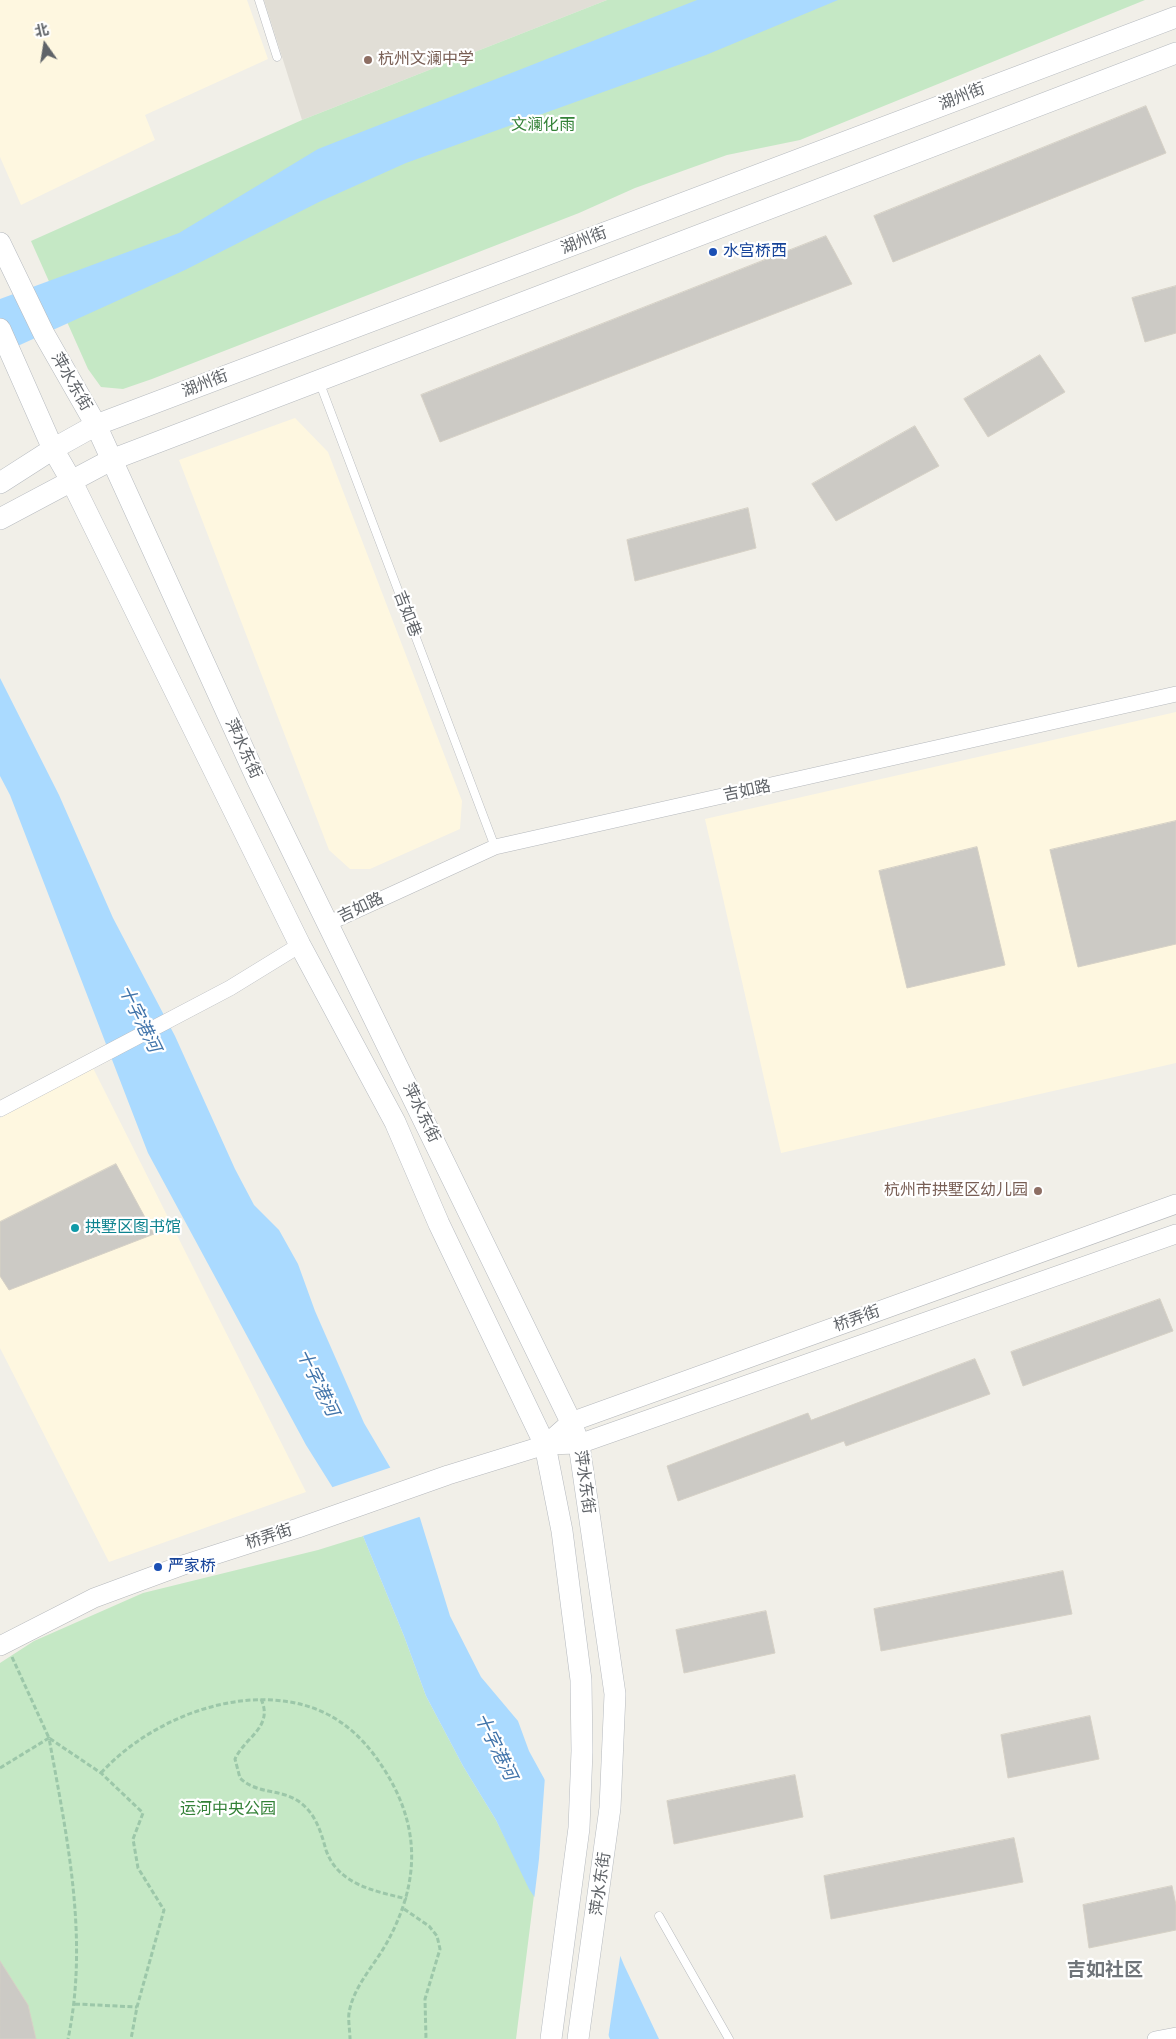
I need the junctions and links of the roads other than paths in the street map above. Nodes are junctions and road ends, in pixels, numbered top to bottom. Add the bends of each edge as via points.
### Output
1 (258, 0) edge
2 (1176, 17) edge
3 (1176, 53) edge
4 (277, 58) dead end
5 (0, 243) edge
6 (0, 329) edge
7 (318, 381) junction
8 (96, 425) junction
9 (53, 448) junction
10 (111, 460) junction
11 (0, 482) edge
12 (72, 482) junction
13 (0, 519) edge
14 (1176, 694) edge
15 (495, 847) junction
16 (329, 923) junction
17 (300, 946) junction
18 (0, 1109) edge
19 (1176, 1204) edge
20 (1176, 1234) edge
21 (571, 1422) junction
22 (579, 1444) junction
23 (545, 1445) junction
24 (3, 1644) edge
25 (660, 1916) dead end
26 (1176, 2035) edge
27 (551, 2039) edge
28 (578, 2039) edge
29 (729, 2039) edge
30 (1155, 2039) edge

1 - 4 lane
2 - 8 main road, 湖州街
3 - 7 main road
5 - 8 main road, 萍水东街 via 44,334
6 - 9 main road, 萍水东街
7 - 10 main road
7 - 15 lane, 吉如巷
8 - 9 main road, 湖州街
8 - 10 main road, 萍水东街
9 - 11 main road, 湖州街
9 - 12 main road, 萍水东街
10 - 12 main road
10 - 16 main road, 萍水东街 via 257,779
12 - 13 main road
12 - 17 main road, 萍水东街
14 - 15 street, 吉如路
15 - 16 street, 吉如路
16 - 21 main road, 萍水东街
17 - 18 street via 230,988
17 - 23 main road, 萍水东街 via 395,1122 439,1224
19 - 21 street, 桥弄街
20 - 22 street, 桥弄街
21 - 22 main road, 萍水东街
21 - 23 street, 桥弄街
22 - 23 street, 桥弄街
22 - 28 main road, 萍水东街 via 615,1694 610,1808
23 - 24 street, 桥弄街 via 186,1564 94,1598
23 - 27 main road, 萍水东街 via 562,1531 581,1680 582,1751 579,1828
25 - 29 lane
26 - 30 street

